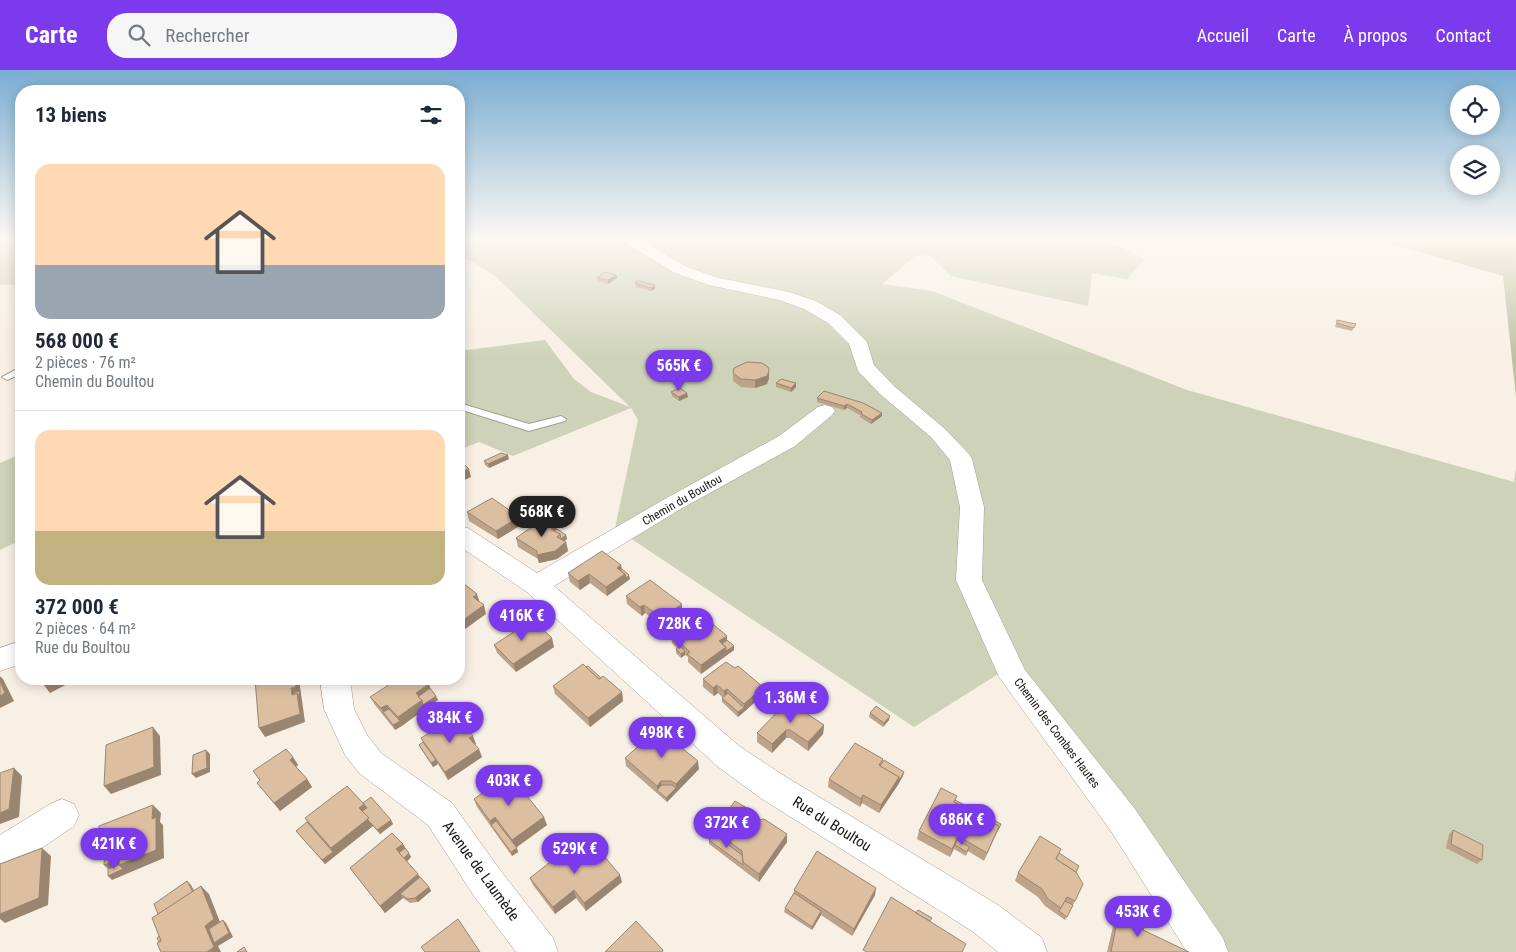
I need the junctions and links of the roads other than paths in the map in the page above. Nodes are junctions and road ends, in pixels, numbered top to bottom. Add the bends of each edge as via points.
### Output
1 (704, 278) edge
2 (15, 373) edge
3 (6, 377) dead end
4 (465, 408) edge
5 (825, 411) dead end
6 (561, 419) dead end
7 (465, 538) edge
8 (536, 585) junction
9 (15, 654) edge
10 (0, 660) edge
11 (336, 685) edge
12 (62, 815) dead end
13 (0, 852) edge
14 (539, 952) edge
15 (1028, 952) edge
16 (1209, 952) edge

1 - 16 street, Chemin des Combes Hautes via 783,296 810,305 834,319 858,342 865,367 938,433 961,459 972,507 970,580 1014,677 1123,820
2 - 3 lane
4 - 6 lane via 529,428
5 - 8 street, Chemin du Boultou via 787,442 670,505
7 - 8 street, Rue du Boultou
8 - 15 street, Rue du Boultou via 728,756 774,788 985,918
9 - 10 street
11 - 14 street, Avenue de Laumède via 339,709 356,745 370,763 440,814
12 - 13 street

